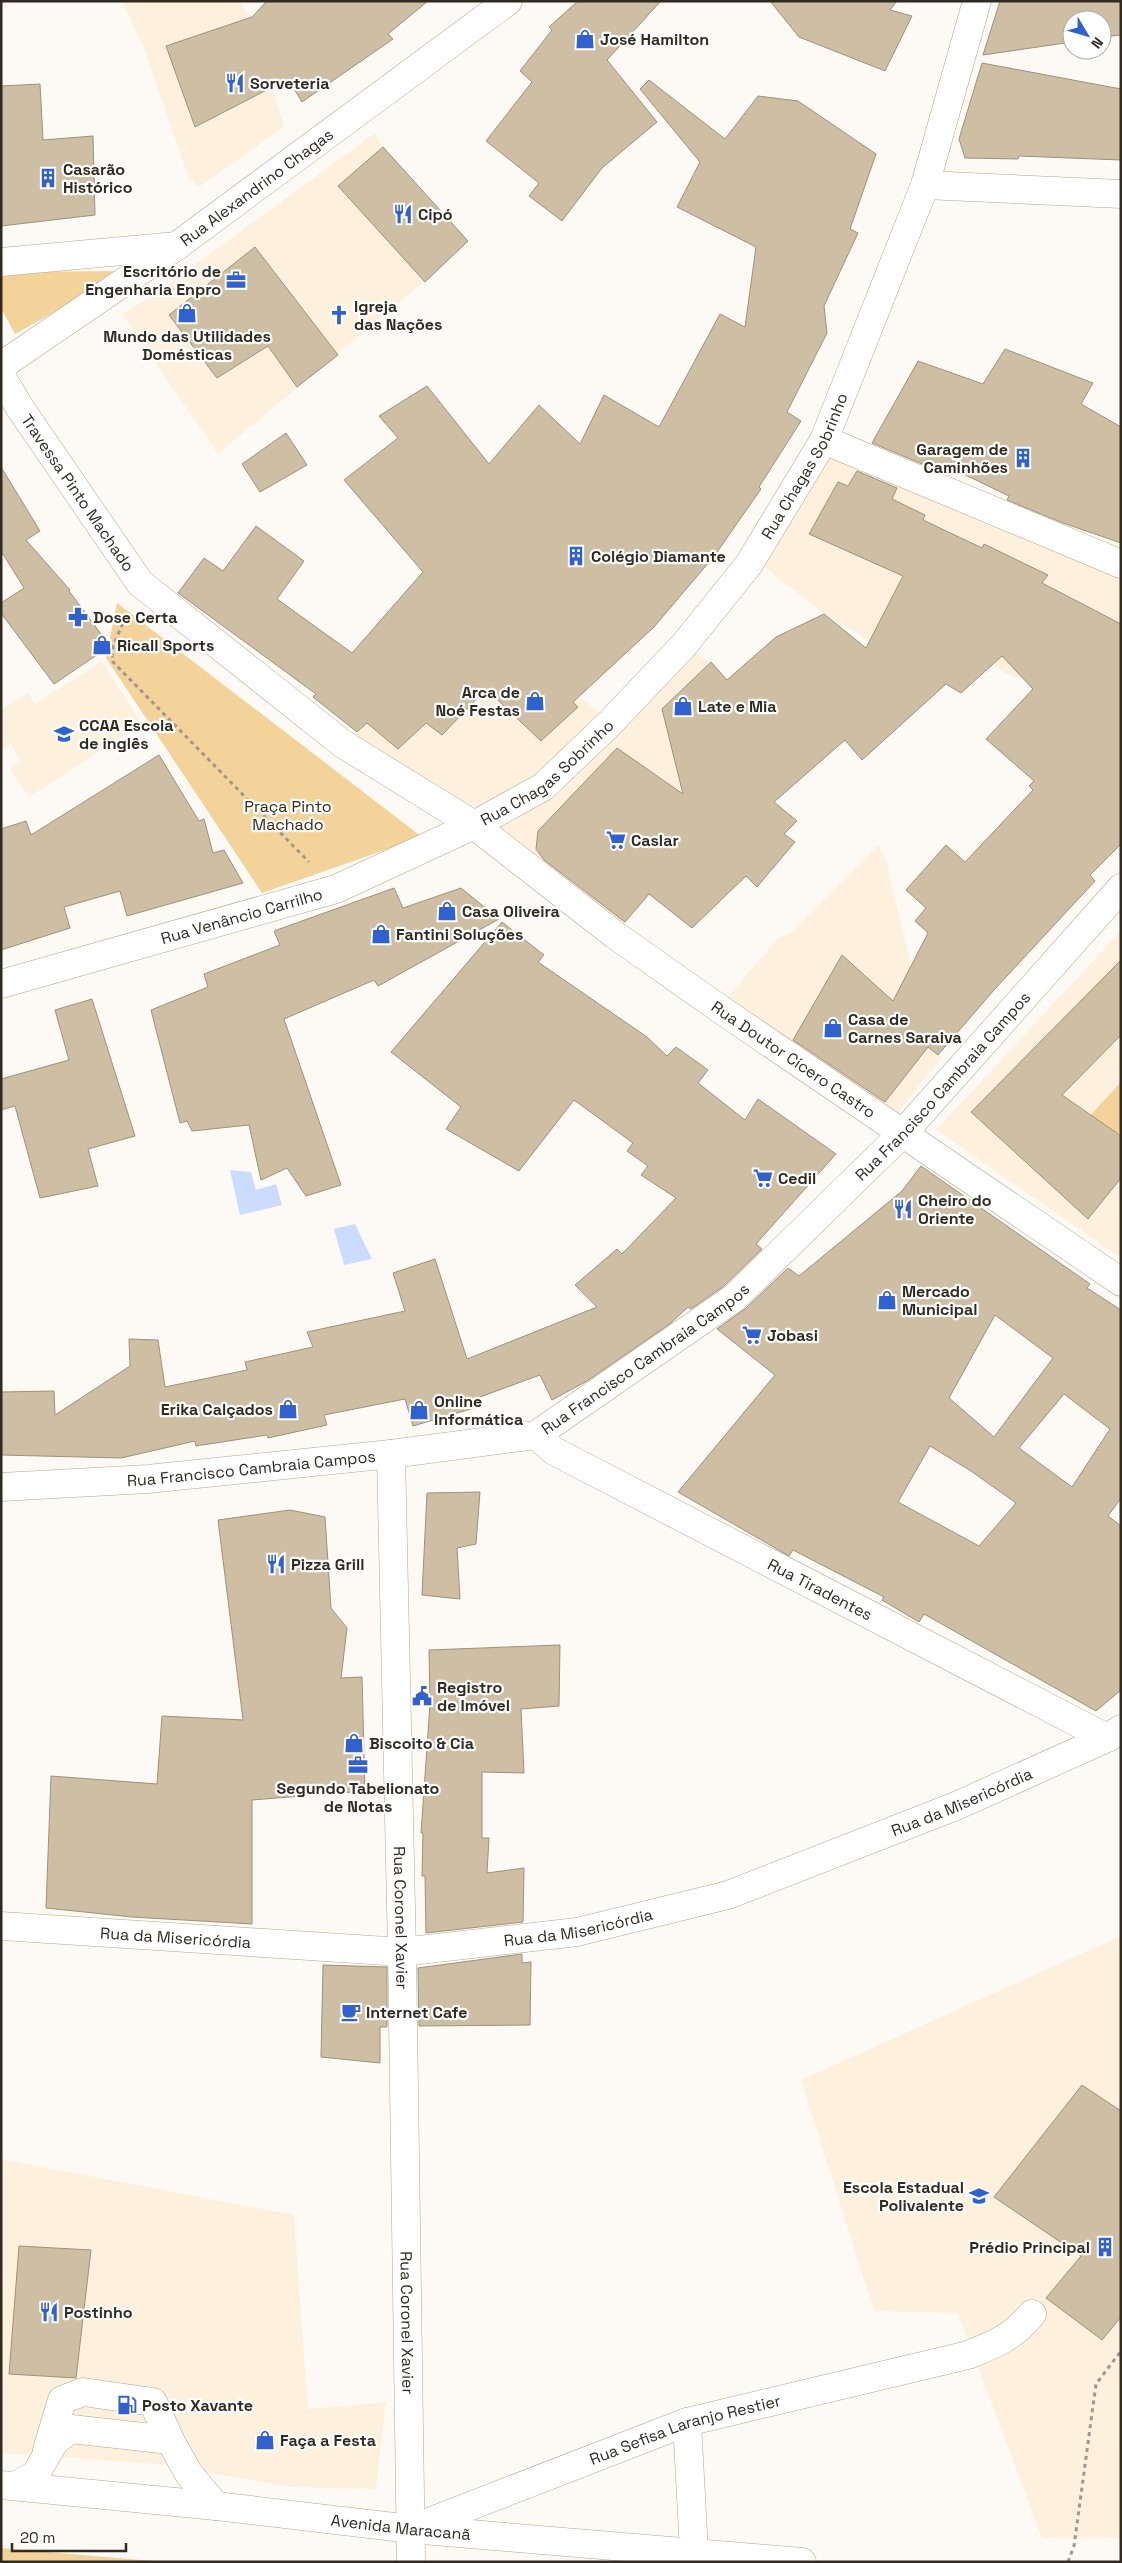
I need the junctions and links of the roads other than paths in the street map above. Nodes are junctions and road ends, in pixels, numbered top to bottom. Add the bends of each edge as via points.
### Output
1 (508, 1) edge
2 (977, 1) edge
3 (924, 185) junction
4 (1121, 194) edge
5 (178, 245) junction
6 (1, 262) edge
7 (1, 366) edge
8 (1, 376) edge
9 (824, 440) junction
10 (1121, 564) edge
11 (474, 825) junction
12 (1121, 888) edge
13 (1, 984) edge
14 (904, 1132) junction
15 (1121, 1282) edge
16 (536, 1435) junction
17 (391, 1454) junction
18 (1, 1487) edge
19 (1114, 1734) edge
20 (1, 1926) edge
21 (402, 1952) junction
22 (1032, 2314) dead end
23 (687, 2422) junction
24 (170, 2440) junction
25 (44, 2461) junction
26 (8, 2485) edge
27 (216, 2506) junction
28 (410, 2529) junction
29 (694, 2551) junction
30 (411, 2562) edge
31 (802, 2562) edge

1 - 5 street, Rua Alexandrino Chagas
2 - 3 street, Rua Chagas Sobrinho
3 - 4 street
3 - 9 street, Rua Chagas Sobrinho
5 - 6 street
5 - 7 street, Rua Alexandrino Chagas
8 - 11 street, Travessa Pinto Machado via 140,584 343,744
9 - 10 street
9 - 11 street, Rua Chagas Sobrinho via 749,564 684,645 543,787
11 - 13 street, Rua Venâncio Carrilho via 336,889
11 - 14 street, Rua Doutor Cícero Castro via 615,935
12 - 14 street, Rua Francisco Cambraia Campos
14 - 15 street, Rua Doutor Cícero Castro
14 - 16 street, Rua Francisco Cambraia Campos via 734,1298
16 - 17 street, Rua Francisco Cambraia Campos
16 - 19 street, Rua Tiradentes via 554,1451
17 - 18 street, Rua Francisco Cambraia Campos via 148,1479
17 - 21 street, Rua Coronel Xavier
19 - 21 street, Rua da Misericórdia via 956,1806 728,1895 577,1932
20 - 21 street, Rua da Misericórdia
21 - 28 street, Rua Coronel Xavier
22 - 23 street, Rua Sefisa Laranjo Restier via 1019,2330 1002,2341 968,2355
23 - 28 street, Rua Sefisa Laranjo Restier
23 - 29 street
24 - 25 street via 71,2429 56,2441
24 - 25 street via 154,2402 83,2392 62,2400
24 - 27 street via 189,2474
25 - 26 street via 35,2475
26 - 27 street, Avenida Maracanã
27 - 28 street, Avenida Maracanã
28 - 29 street, Avenida Maracanã
28 - 30 street, Rua Coronel Xavier
29 - 31 street, Avenida Maracanã

